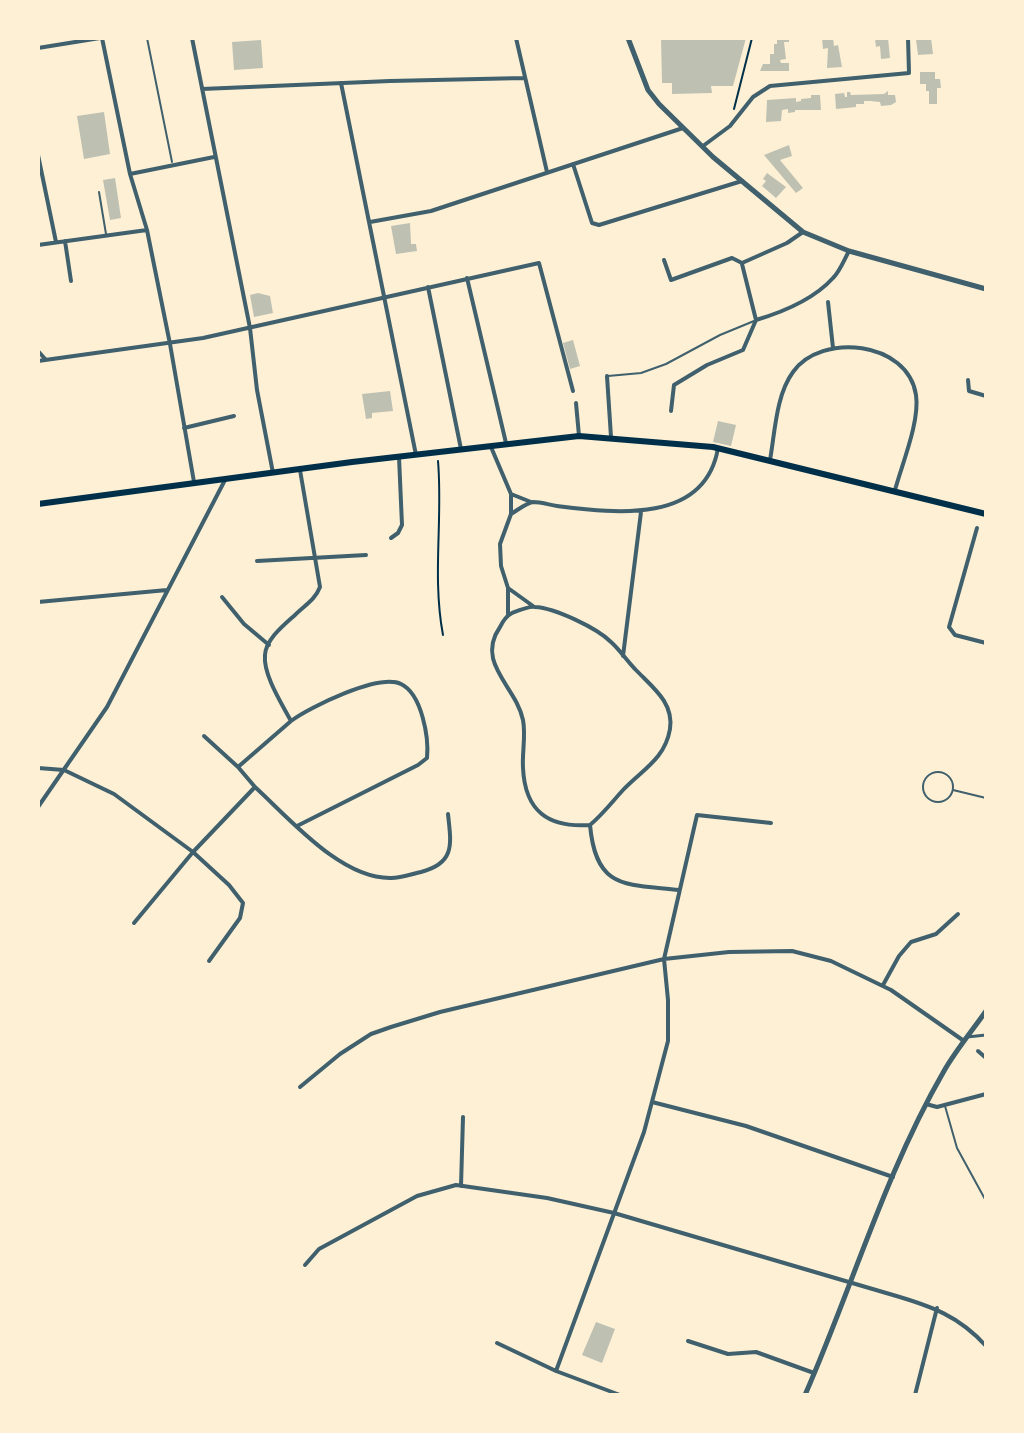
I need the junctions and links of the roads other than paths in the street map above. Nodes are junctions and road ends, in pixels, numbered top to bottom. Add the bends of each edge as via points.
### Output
1 (101, 38) edge
2 (147, 38) edge
3 (192, 38) edge
4 (516, 38) edge
5 (628, 38) edge
6 (908, 38) edge
7 (38, 48) edge
8 (524, 78) junction
9 (341, 83) junction
10 (202, 89) junction
11 (683, 128) junction
12 (702, 147) junction
13 (38, 155) edge
14 (215, 157) junction
15 (573, 164) junction
16 (173, 165) junction
17 (547, 172) junction
18 (130, 174) junction
19 (742, 181) junction
20 (99, 192) dead end
21 (370, 222) junction
22 (147, 230) junction
23 (803, 232) junction
24 (106, 235) junction
25 (65, 241) junction
26 (56, 242) junction
27 (38, 245) edge
28 (849, 251) junction
29 (664, 260) dead end
30 (742, 263) junction
31 (467, 278) junction
32 (71, 281) dead end
33 (428, 287) junction
34 (986, 289) edge
35 (384, 297) junction
36 (828, 302) dead end
37 (756, 320) junction
38 (250, 328) junction
39 (170, 344) junction
40 (833, 348) junction
41 (38, 351) edge
42 (46, 360) junction
43 (38, 361) edge
44 (607, 376) joint
45 (968, 380) dead end
46 (573, 391) joint
47 (986, 396) edge
48 (576, 403) joint
49 (671, 411) dead end
50 (234, 416) dead end
51 (184, 428) junction
52 (579, 436) junction
53 (611, 437) junction
54 (507, 445) junction
55 (491, 447) junction
56 (718, 448) junction
57 (461, 450) junction
58 (416, 455) junction
59 (399, 457) junction
60 (770, 460) junction
61 (300, 470) junction
62 (273, 473) junction
63 (225, 480) junction
64 (194, 484) junction
65 (895, 490) junction
66 (511, 494) junction
67 (531, 502) junction
68 (38, 504) edge
69 (641, 512) junction
70 (511, 514) junction
71 (986, 514) edge
72 (977, 528) dead end
73 (391, 538) dead end
74 (366, 555) dead end
75 (317, 557) junction
76 (257, 561) dead end
77 (508, 588) junction
78 (167, 590) junction
79 (222, 597) dead end
80 (38, 602) edge
81 (533, 606) junction
82 (508, 615) junction
83 (986, 643) edge
84 (269, 645) junction
85 (623, 657) junction
86 (291, 721) junction
87 (204, 736) dead end
88 (238, 767) junction
89 (38, 768) edge
90 (64, 770) junction
91 (255, 787) junction
92 (953, 790) junction
93 (986, 798) edge
94 (38, 807) edge
95 (448, 814) dead end
96 (771, 823) dead end
97 (590, 825) junction
98 (297, 826) junction
99 (193, 852) junction
100 (679, 890) junction
101 (958, 914) dead end
102 (134, 923) dead end
103 (664, 959) junction
104 (209, 961) dead end
105 (883, 985) junction
106 (986, 1011) edge
107 (986, 1035) edge
108 (966, 1039) junction
109 (978, 1051) dead end
110 (986, 1058) edge
111 (300, 1087) dead end
112 (986, 1094) edge
113 (652, 1102) junction
114 (926, 1104) junction
115 (944, 1105) junction
116 (463, 1117) dead end
117 (893, 1177) junction
118 (461, 1186) junction
119 (986, 1201) edge
120 (614, 1213) junction
121 (305, 1265) dead end
122 (849, 1282) junction
123 (937, 1308) junction
124 (688, 1341) dead end
125 (497, 1343) dead end
126 (986, 1346) edge
127 (556, 1371) junction
128 (814, 1373) junction
129 (620, 1395) edge
130 (805, 1395) edge
131 (915, 1395) edge

1 - 7 street
1 - 18 street
2 - 16 lane
3 - 10 street
4 - 8 street
5 - 11 street via 648,90
6 - 12 street via 909,73 770,86
8 - 9 street
8 - 17 street
9 - 10 street
9 - 21 street
10 - 14 street
11 - 12 street
11 - 15 street
12 - 19 street
13 - 26 street
14 - 16 street
14 - 38 street
15 - 17 street
15 - 19 street via 592,223 599,225
16 - 18 street
17 - 21 street via 431,211
18 - 22 street
19 - 23 street
20 - 24 lane
21 - 35 street
22 - 24 street
22 - 39 street
23 - 28 street
23 - 30 street
24 - 25 street
25 - 26 street
25 - 32 street
26 - 27 street
28 - 34 street
28 - 37 street via 834,278 820,289 783,312
29 - 30 street via 671,280 732,258
30 - 37 street
31 - 33 street
31 - 46 street via 539,263
31 - 54 street
33 - 35 street
33 - 57 street
35 - 38 street
35 - 58 street
36 - 40 street
37 - 44 lane via 641,373
37 - 49 street via 743,350 674,385
38 - 39 street
38 - 62 street
39 - 42 street
39 - 51 street
40 - 60 street via 809,355 792,373 781,398
40 - 65 street via 890,358 913,384 916,412
41 - 42 street
42 - 43 street
44 - 53 street
45 - 47 street via 969,391
46 - 48 street
48 - 52 street
50 - 51 street
51 - 64 street
52 - 53 highway
52 - 54 highway
53 - 56 highway
54 - 55 highway
55 - 57 highway
55 - 66 street
56 - 60 highway
56 - 69 street via 712,470 686,497
57 - 58 highway
58 - 59 highway
59 - 61 highway
59 - 73 street via 402,525
60 - 65 highway
61 - 62 highway
61 - 75 street
62 - 63 highway
63 - 64 highway
63 - 78 street
64 - 68 highway
65 - 71 highway
66 - 67 street
66 - 70 street
67 - 69 street
67 - 70 street
69 - 85 street
70 - 77 street via 500,544
72 - 83 street via 949,627 955,635
74 - 75 street
75 - 76 street
75 - 84 street via 316,598
77 - 81 street
77 - 82 street
78 - 80 street
78 - 90 street via 107,707
79 - 84 street
81 - 82 street
81 - 85 street via 586,625
82 - 97 street via 494,635 492,655 497,675 512,691 522,718 525,793 545,817
84 - 86 street via 265,656 272,686
85 - 97 street via 667,704 670,727 652,765
86 - 88 street
86 - 98 street via 306,710 387,681 402,684 411,693 428,742 427,758 418,765
87 - 88 street
88 - 91 street
89 - 90 street
90 - 94 street
90 - 99 street via 114,794
91 - 98 street
91 - 99 street
92 - 92 lane via 935,801 924,792 923,783 939,771 948,775
92 - 93 lane
95 - 98 street via 451,847 445,861 390,878 353,870
96 - 100 street via 697,815
97 - 100 street via 595,859 613,878
99 - 102 street
99 - 104 street via 243,903 240,918
100 - 103 street
101 - 105 street via 936,934 911,942
103 - 105 street via 792,951 831,961
103 - 111 street via 440,1012 371,1034
103 - 113 street via 668,1041
105 - 108 street
106 - 108 street
107 - 108 street
108 - 114 street
109 - 110 street
112 - 115 street
113 - 117 street via 746,1126
113 - 120 street
114 - 115 street
114 - 117 street
115 - 119 lane via 957,1148
116 - 118 street
117 - 122 street
118 - 120 street
118 - 121 street via 417,1196 319,1249
120 - 122 street
120 - 127 street
122 - 123 street
122 - 128 street
123 - 126 street
123 - 131 street
124 - 128 street via 728,1354 756,1352
125 - 127 street
127 - 129 street
128 - 130 street

